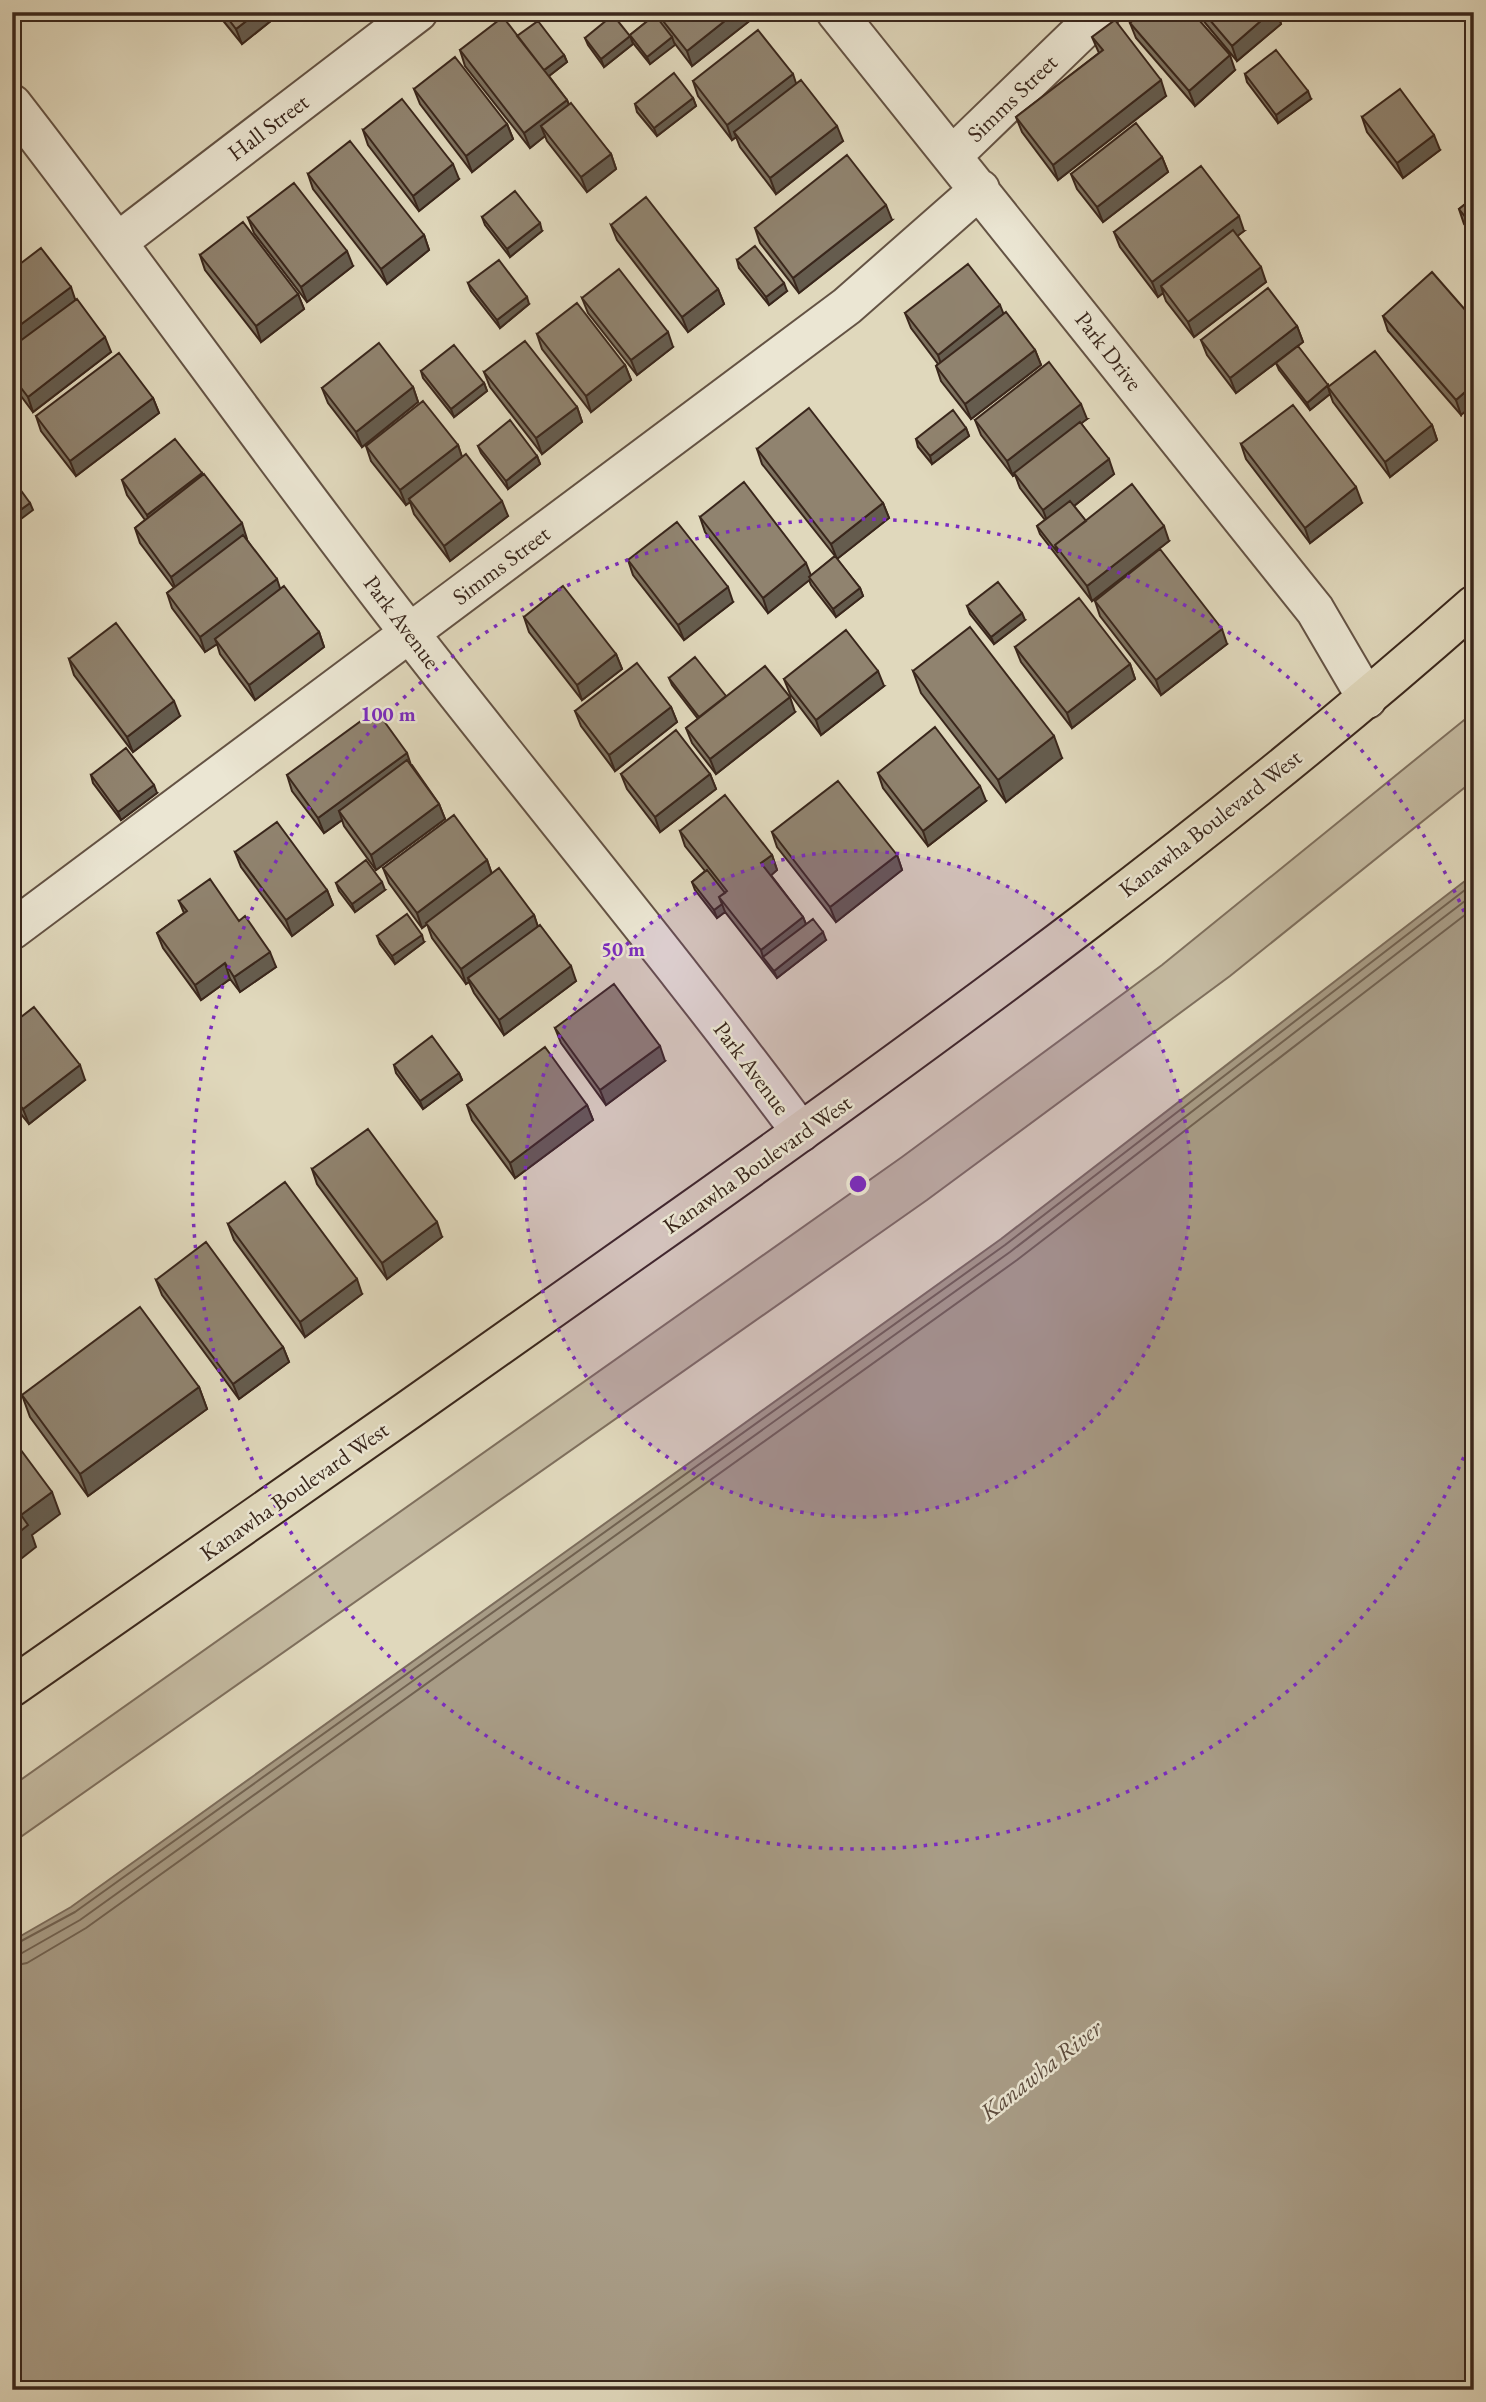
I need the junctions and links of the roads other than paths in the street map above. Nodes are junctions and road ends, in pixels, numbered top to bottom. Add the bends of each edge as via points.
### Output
1 (418, 12) edge
2 (836, 12) edge
3 (1101, 12) edge
4 (12, 104) edge
5 (953, 155) junction
6 (980, 188) junction
7 (118, 241) junction
8 (1474, 605) edge
9 (410, 633) junction
10 (1367, 699) junction
11 (12, 930) edge
12 (801, 1132) junction
13 (12, 1687) edge

1 - 7 street, Hall Street
2 - 5 street, Park Drive
3 - 5 street, Simms Street
4 - 7 street, Park Avenue
5 - 6 street, Park Drive
6 - 9 street, Simms Street via 847,306
6 - 10 street, Park Drive via 1315,610
7 - 9 street, Park Avenue
8 - 10 main road, Kanawha Boulevard West
9 - 11 street, Simms Street
9 - 12 street, Park Avenue
10 - 12 main road, Kanawha Boulevard West via 1231,809
12 - 13 main road, Kanawha Boulevard West

